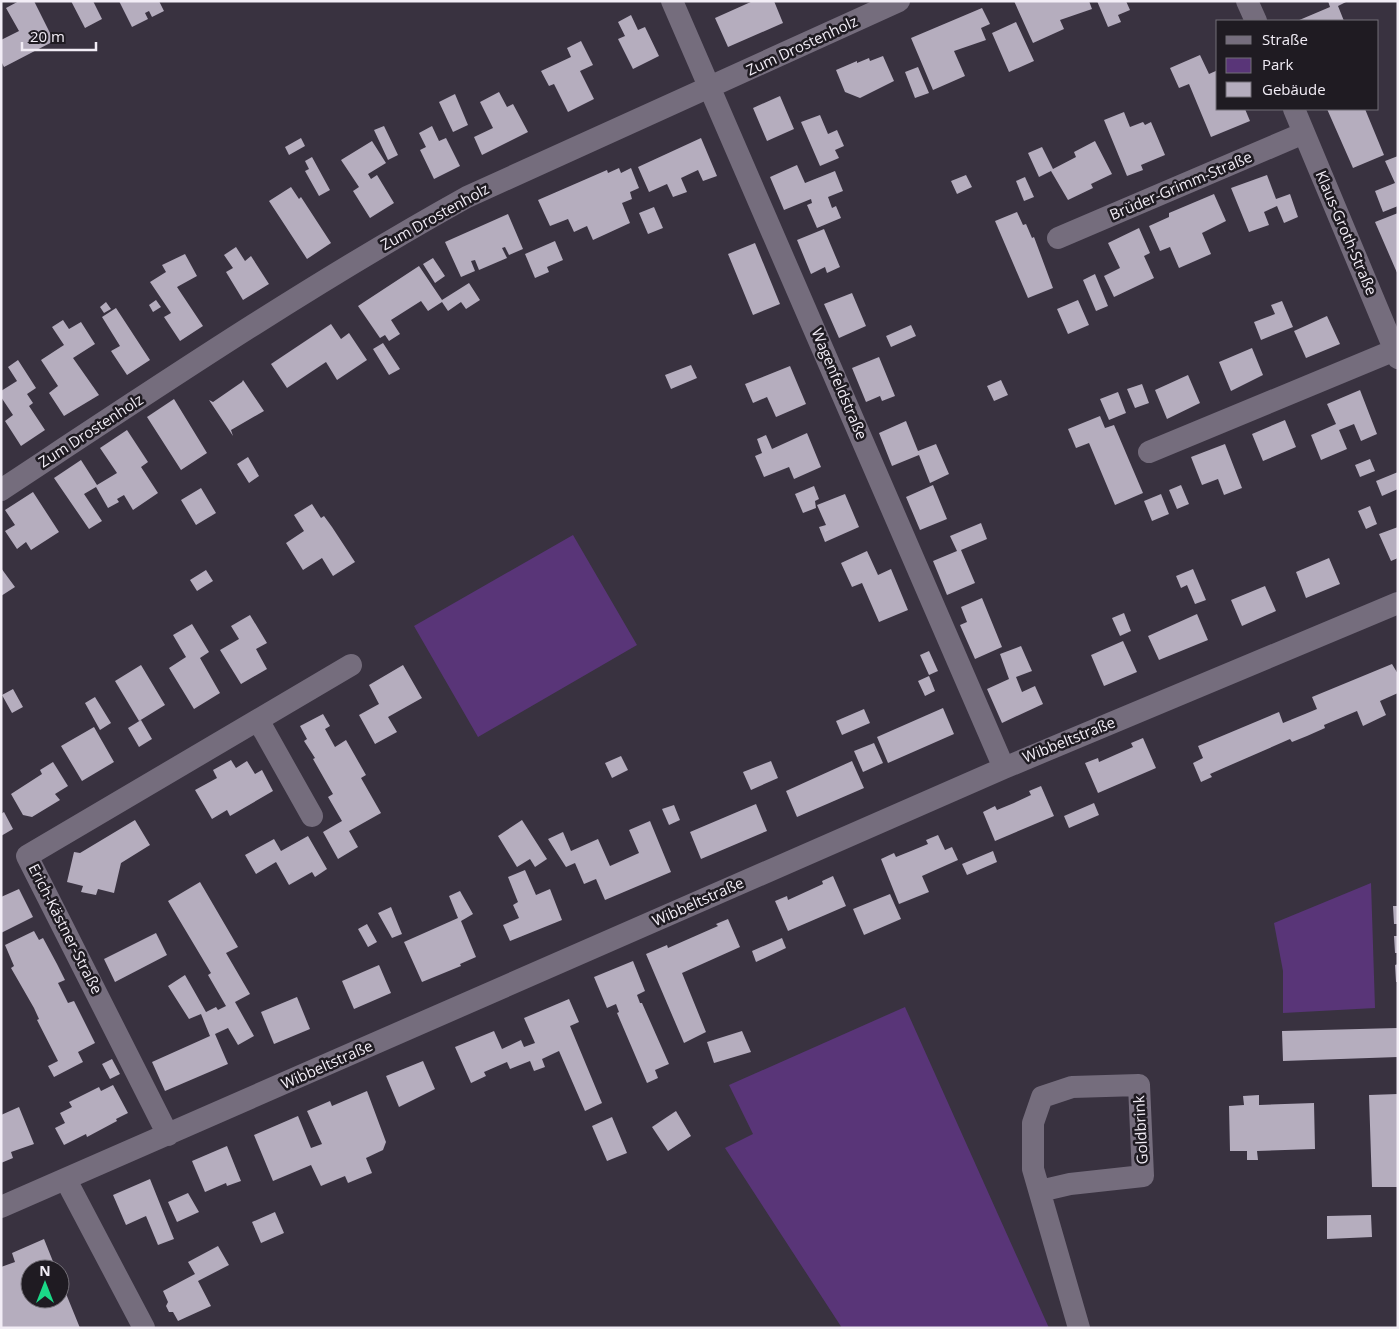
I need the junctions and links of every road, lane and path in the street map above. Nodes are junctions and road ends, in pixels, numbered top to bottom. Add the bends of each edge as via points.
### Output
1 (672, 1) edge
2 (899, 1) edge
3 (1247, 1) edge
4 (1256, 20) edge
5 (711, 87) junction
6 (1294, 110) edge
7 (1304, 133) junction
8 (1058, 238) dead end
9 (1396, 354) edge
10 (1149, 452) dead end
11 (1, 490) edge
12 (1398, 603) edge
13 (351, 665) dead end
14 (258, 720) junction
15 (1004, 768) junction
16 (312, 816) dead end
17 (168, 1135) junction
18 (66, 1180) junction
19 (1040, 1191) junction
20 (1, 1207) edge
21 (144, 1328) edge
22 (1079, 1328) edge

1 - 5 street, Wagenfeldstraße
2 - 5 street, Zum Drostenholz
3 - 4 street
5 - 11 street, Zum Drostenholz via 530,167 404,232 232,338
5 - 15 street, Wagenfeldstraße
6 - 7 street, Klaus-Groth-Straße
7 - 8 street, Brüder-Grimm-Straße
7 - 9 street, Klaus-Groth-Straße
9 - 10 street
12 - 15 street, Wibbeltstraße
13 - 14 street, Erich-Kästner-Straße
14 - 16 street
14 - 17 street, Erich-Kästner-Straße via 28,856
15 - 17 street, Wibbeltstraße
17 - 18 street, Wibbeltstraße
18 - 20 street, Wibbeltstraße
18 - 21 street
19 - 19 street, Goldbrink via 1033,1169 1033,1123 1042,1097 1072,1087 1139,1085 1143,1176 1070,1184
19 - 22 street, Goldbrink

